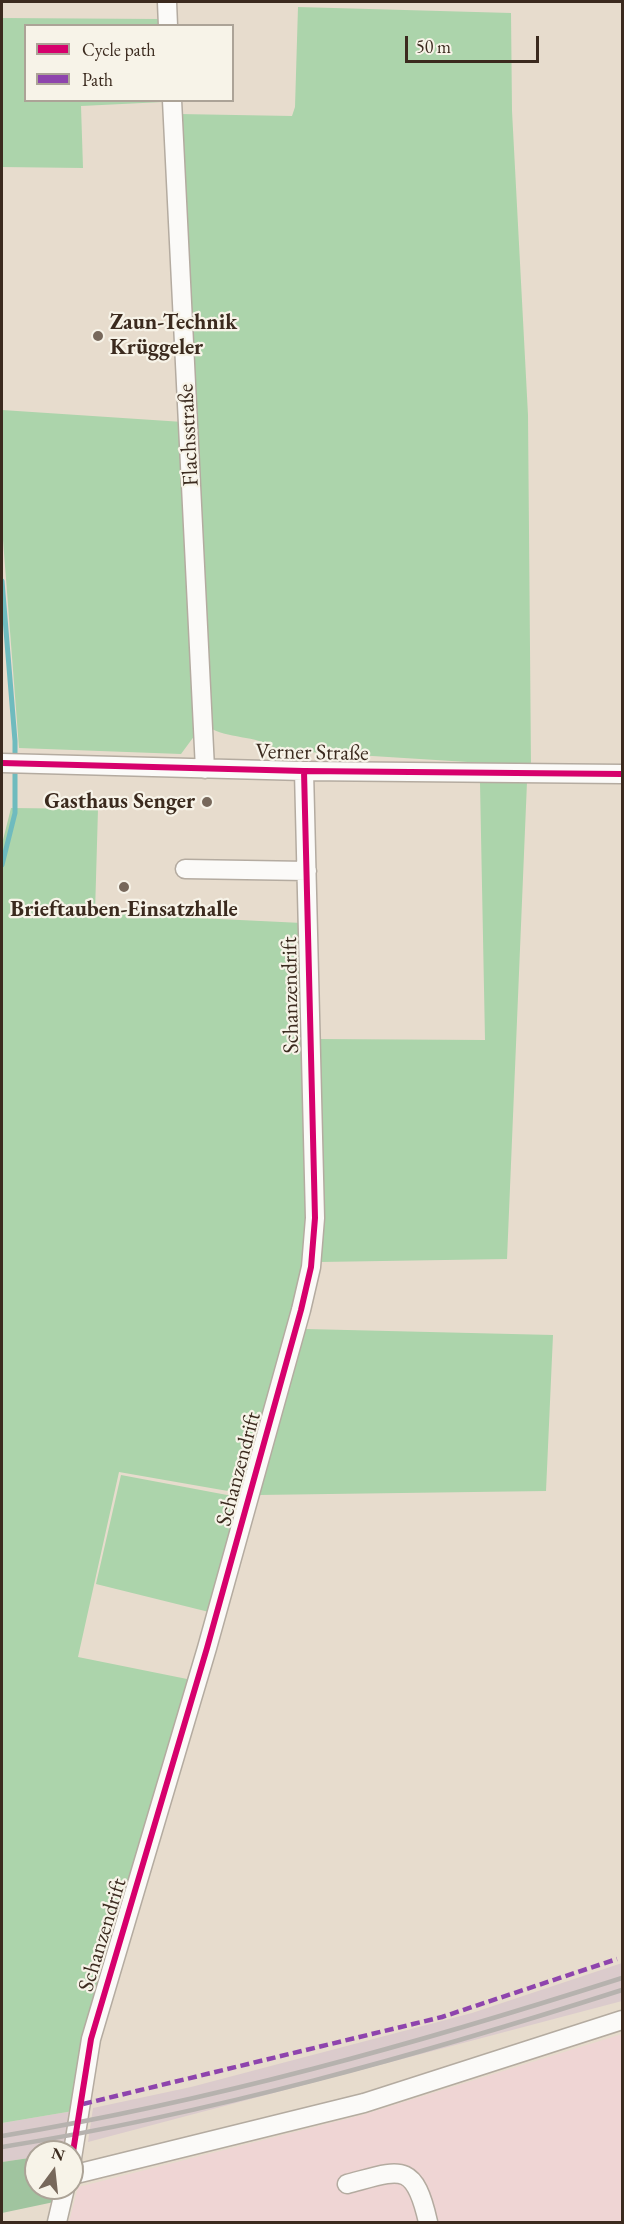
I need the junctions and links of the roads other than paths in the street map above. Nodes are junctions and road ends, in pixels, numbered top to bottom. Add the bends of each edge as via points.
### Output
1 (167, 2) edge
2 (168, 24) edge
3 (172, 102) edge
4 (2, 763) edge
5 (205, 769) junction
6 (304, 771) junction
7 (622, 774) edge
8 (185, 869) dead end
9 (307, 871) junction
10 (622, 2020) edge
11 (76, 2140) edge
12 (84, 2172) edge
13 (347, 2184) dead end
14 (62, 2200) edge
15 (57, 2223) edge
16 (428, 2223) edge

1 - 2 street
3 - 5 street, Flachsstraße
4 - 5 street, Verner Straße
5 - 6 street, Verner Straße
6 - 7 street, Verner Straße
6 - 9 street, Schanzendrift
8 - 9 street
9 - 11 street, Schanzendrift via 315,1218 308,1285 207,1648 91,2039
10 - 12 street via 364,2103
13 - 16 street via 394,2171 405,2175 419,2189
14 - 15 street

